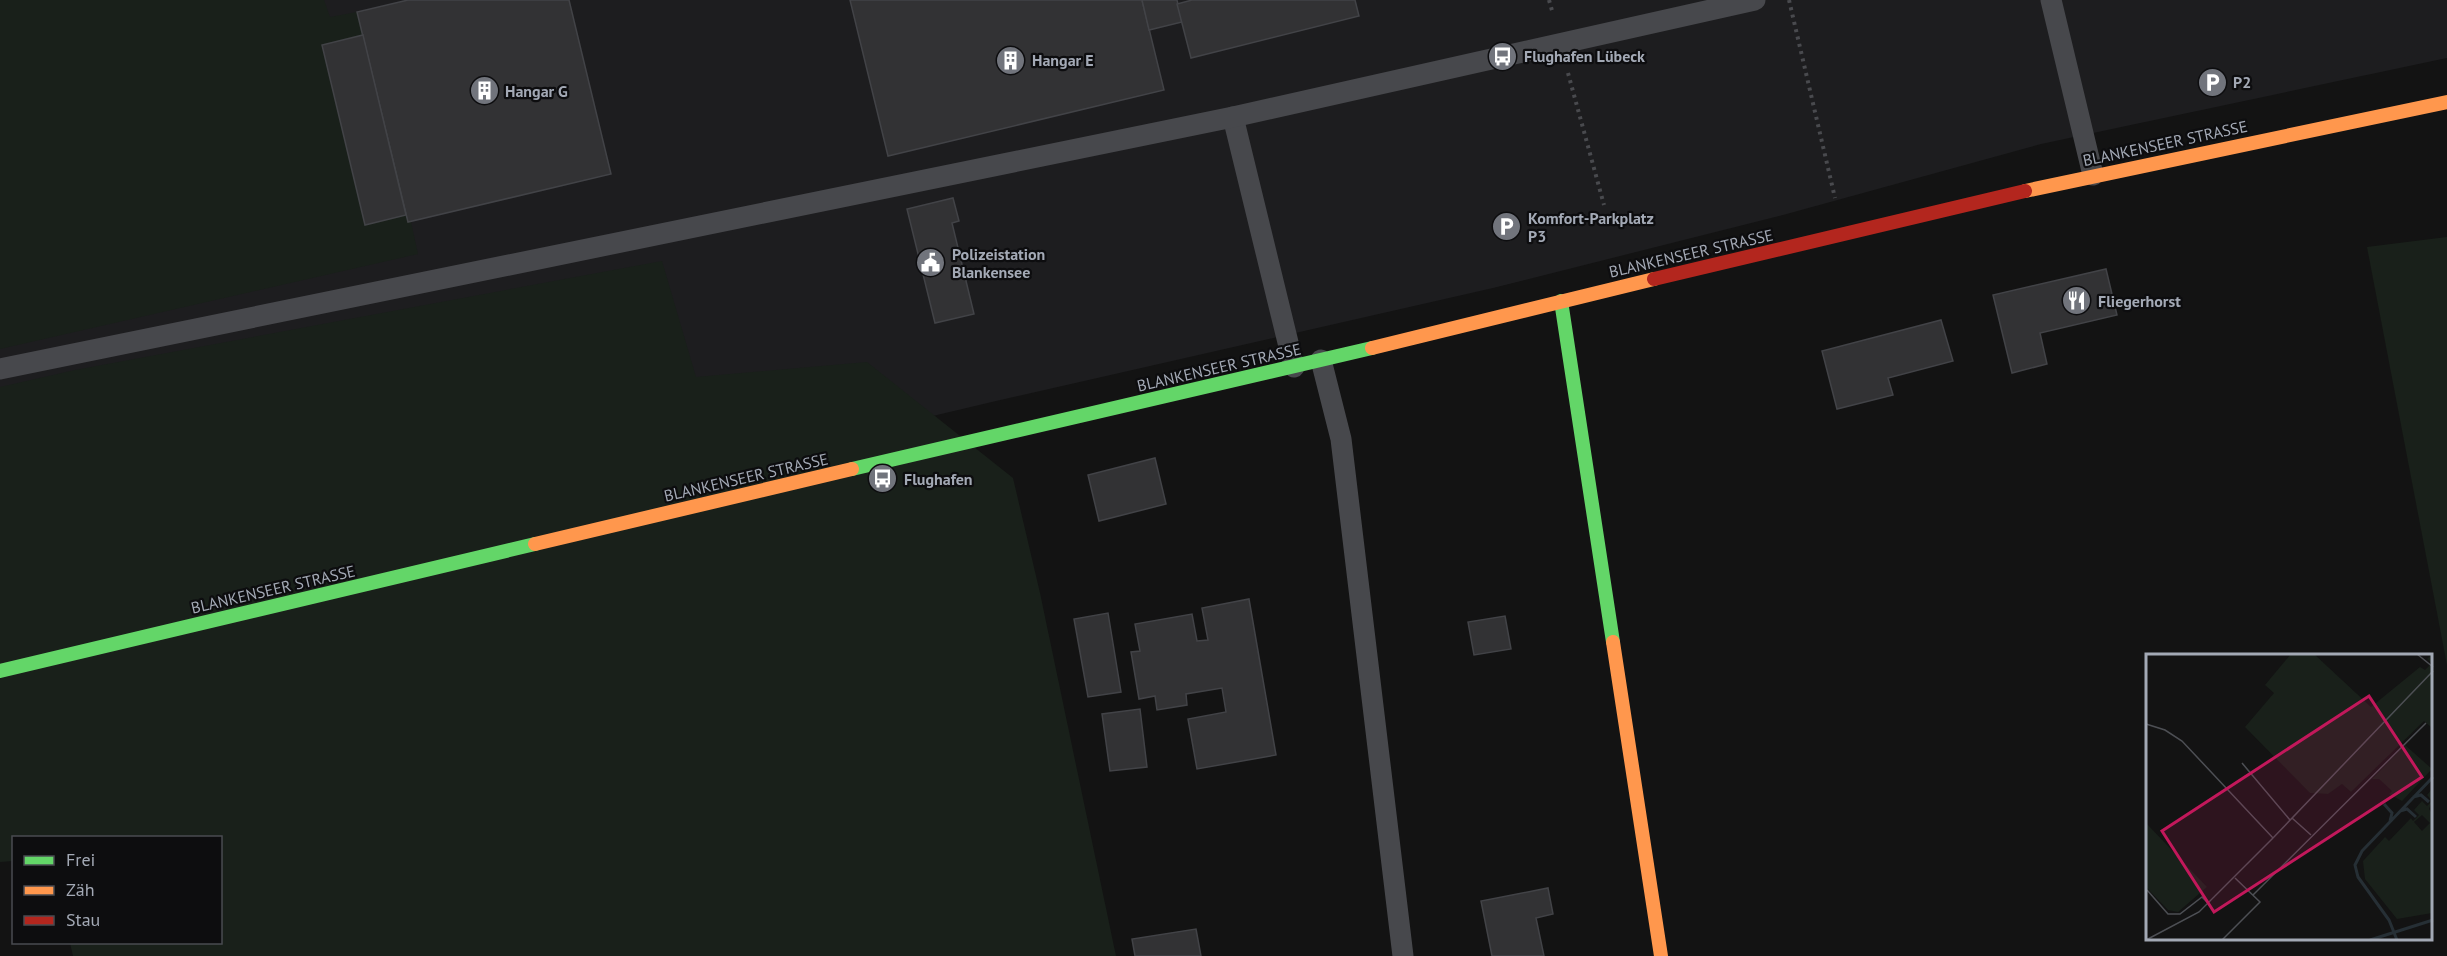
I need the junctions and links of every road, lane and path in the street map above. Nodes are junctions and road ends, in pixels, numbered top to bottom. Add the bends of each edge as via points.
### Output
1 (1549, 0) edge
2 (1755, 0) edge
3 (1789, 0) edge
4 (2051, 0) edge
5 (1561, 44) junction
6 (2447, 102) edge
7 (1233, 117) junction
8 (2093, 175) junction
9 (1604, 205) dead end
10 (1844, 234) junction
11 (1560, 301) junction
12 (1321, 360) junction
13 (1294, 367) junction
14 (0, 369) edge
15 (0, 671) edge
16 (1403, 956) edge
17 (1661, 956) edge

1 - 5 path
2 - 5 lane
3 - 10 path
4 - 8 lane
5 - 7 lane
5 - 9 path
6 - 8 main road, BLANKENSEER STRASSE
7 - 13 lane
7 - 14 lane
8 - 10 main road, BLANKENSEER STRASSE
10 - 11 main road, BLANKENSEER STRASSE
11 - 12 main road, BLANKENSEER STRASSE
11 - 17 main road
12 - 13 main road, BLANKENSEER STRASSE
12 - 16 lane via 1341,439
13 - 15 main road, BLANKENSEER STRASSE

